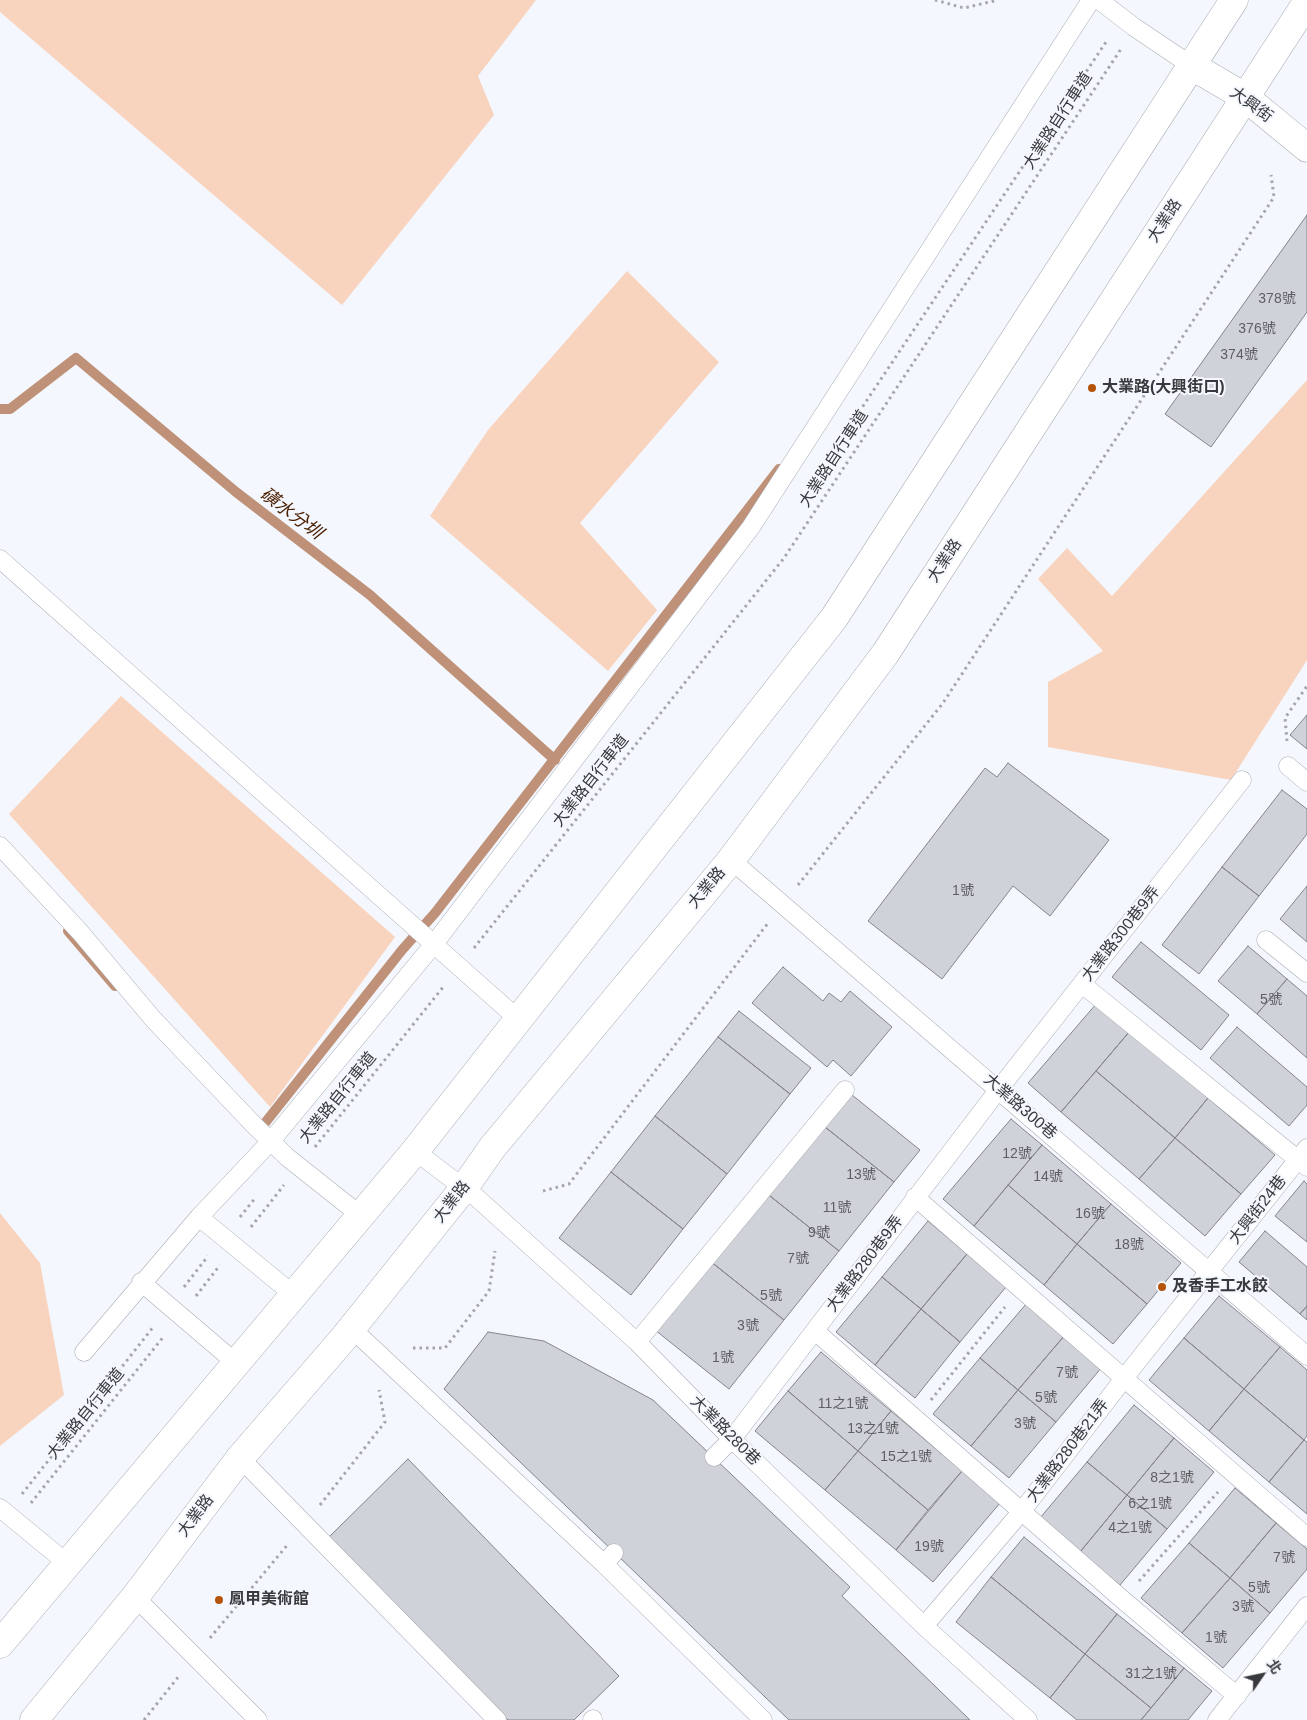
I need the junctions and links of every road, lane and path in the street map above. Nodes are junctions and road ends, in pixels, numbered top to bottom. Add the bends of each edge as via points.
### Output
1 (935, 0) edge
2 (998, 0) edge
3 (1091, 0) edge
4 (1099, 0) edge
5 (1234, 0) edge
6 (1307, 2) edge
7 (1134, 27) junction
8 (1192, 66) junction
9 (1245, 98) junction
10 (1307, 148) edge
11 (1272, 175) dead end
12 (0, 559) edge
13 (1307, 686) edge
14 (1288, 766) joint
15 (1242, 780) dead end
16 (1307, 782) edge
17 (0, 846) edge
18 (731, 860) junction
19 (782, 907) junction
20 (1266, 940) dead end
21 (434, 944) junction
22 (460, 966) junction
23 (1307, 974) edge
24 (1082, 984) junction
25 (518, 1019) junction
26 (998, 1089) junction
27 (845, 1090) dead end
28 (271, 1142) junction
29 (415, 1151) junction
30 (1304, 1158) edge
31 (300, 1166) junction
32 (464, 1188) junction
33 (543, 1191) dead end
34 (916, 1197) junction
35 (360, 1216) junction
36 (199, 1217) junction
37 (229, 1242) junction
38 (494, 1251) dead end
39 (1208, 1273) junction
40 (141, 1282) junction
41 (1020, 1289) junction
42 (180, 1291) dead end
43 (294, 1295) junction
44 (175, 1311) junction
45 (351, 1328) junction
46 (815, 1331) junction
47 (637, 1342) junction
48 (414, 1348) dead end
49 (84, 1352) dead end
50 (1307, 1356) edge
51 (236, 1363) junction
52 (1125, 1377) junction
53 (379, 1388) dead end
54 (917, 1418) junction
55 (732, 1439) junction
56 (714, 1457) dead end
57 (240, 1458) junction
58 (1233, 1475) junction
59 (17, 1500) dead end
60 (0, 1508) edge
61 (1022, 1511) junction
62 (17, 1521) junction
63 (305, 1524) junction
64 (1307, 1537) edge
65 (68, 1564) junction
66 (135, 1598) junction
67 (1122, 1600) junction
68 (1307, 1606) edge
69 (924, 1626) junction
70 (0, 1644) edge
71 (194, 1657) junction
72 (1237, 1696) junction
73 (34, 1720) edge
74 (144, 1720) edge
75 (258, 1720) edge
76 (497, 1720) edge
77 (763, 1720) edge
78 (1028, 1720) edge
79 (1217, 1720) edge

1 - 2 path via 964,8
3 - 21 lane via 751,527
4 - 7 lane
5 - 8 main road
6 - 9 main road, 大業路
7 - 8 lane
7 - 22 path, 大業路自行車道 via 784,558
8 - 9 main road, 大興街
8 - 25 main road via 834,618
9 - 10 main road, 大興街
9 - 18 main road, 大業路 via 885,654
11 - 19 path via 1274,197 943,703 823,851
12 - 21 lane
13 - 14 path via 1285,718
14 - 16 lane
15 - 24 lane, 大業路300巷9弄
17 - 28 lane via 80,932 153,1019
18 - 19 lane, 大業路300巷
18 - 32 main road, 大業路 via 492,1148
19 - 26 lane, 大業路300巷
19 - 33 path via 757,935 569,1184
20 - 23 lane
21 - 22 lane
21 - 28 lane
22 - 25 lane
22 - 31 path, 大業路自行車道
24 - 26 lane, 大業路300巷9弄
24 - 30 lane
25 - 29 main road
26 - 34 lane, 大業路280巷9弄
26 - 39 lane, 大業路300巷
27 - 47 lane
28 - 31 lane
28 - 36 lane
29 - 32 lane, 大業路280巷
29 - 35 main road
30 - 39 lane, 大興街24巷
31 - 35 lane
31 - 37 path, 大業路自行車道
32 - 45 main road, 大業路
32 - 47 lane, 大業路280巷
34 - 41 lane
34 - 46 lane, 大業路280巷9弄
35 - 43 main road
36 - 37 lane
36 - 40 lane
37 - 42 path
37 - 43 lane
37 - 44 path, 大業路自行車道
38 - 48 path via 490,1291 445,1348
39 - 50 lane, 大業路300巷
39 - 52 lane, 大業路280巷21弄
40 - 44 lane
40 - 49 lane
41 - 52 lane
41 - 54 path
43 - 51 main road
44 - 51 lane
44 - 59 path
44 - 62 path, 大業路自行車道
45 - 57 main road, 大業路
45 - 77 lane via 609,1558
46 - 54 lane
46 - 55 lane, 大業路280巷9弄
47 - 55 lane, 大業路280巷
51 - 65 main road
52 - 58 lane
52 - 61 lane, 大業路280巷21弄
53 - 63 path via 385,1422
54 - 61 lane
55 - 56 lane, 大業路280巷9弄
55 - 69 lane, 大業路280巷
57 - 63 lane
57 - 66 main road, 大業路
58 - 64 lane
58 - 67 path
60 - 62 lane
61 - 67 lane
61 - 69 lane, 大業路280巷21弄
62 - 65 lane
63 - 71 path
63 - 76 lane
65 - 70 main road
66 - 71 lane
66 - 73 main road, 大業路
67 - 72 lane
68 - 72 lane
69 - 78 lane, 大業路280巷
71 - 74 path
71 - 75 lane
72 - 79 lane

